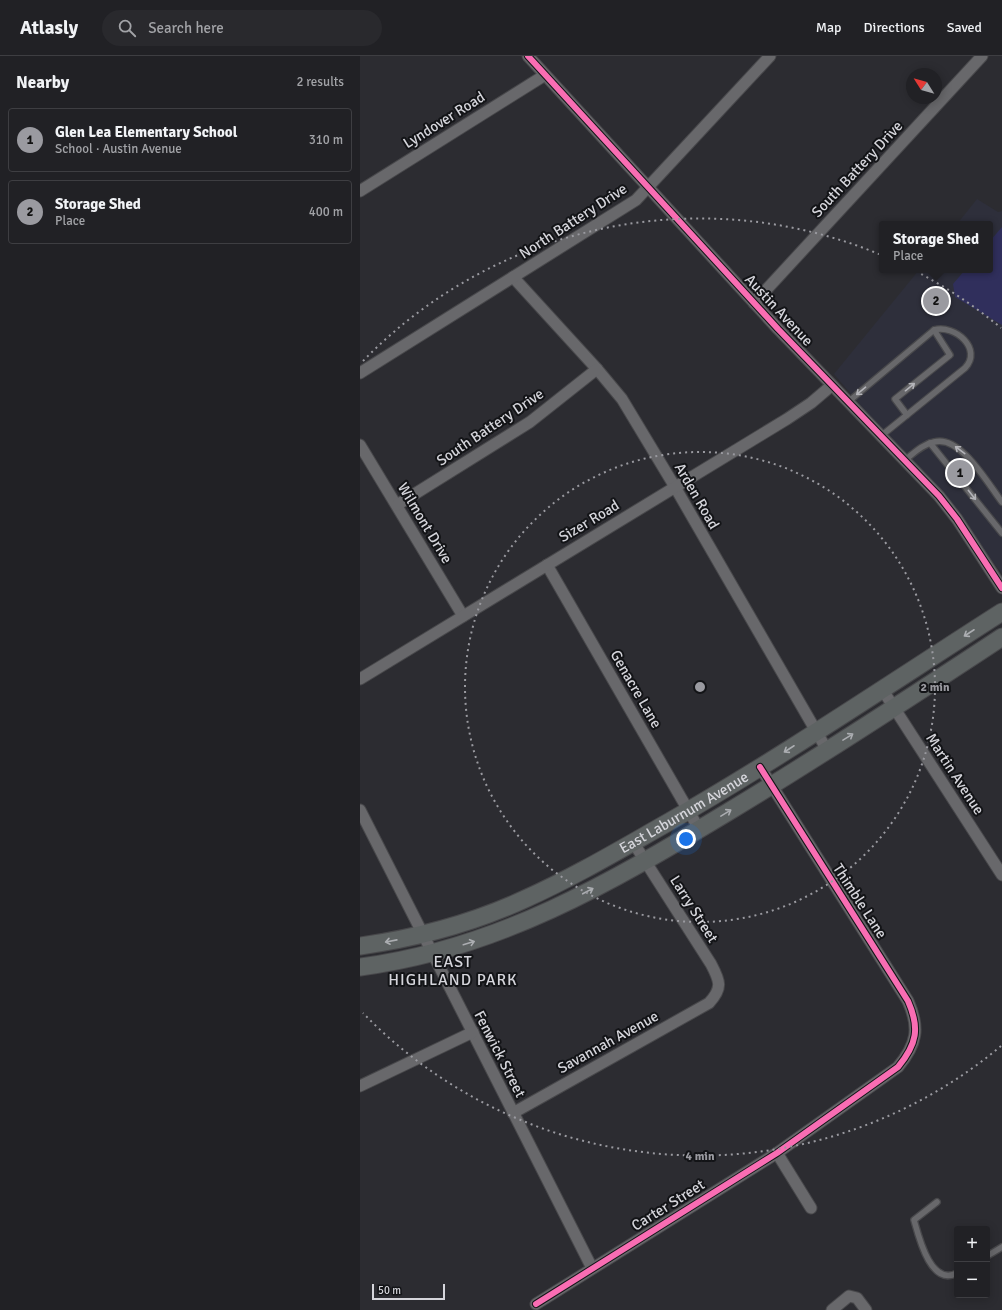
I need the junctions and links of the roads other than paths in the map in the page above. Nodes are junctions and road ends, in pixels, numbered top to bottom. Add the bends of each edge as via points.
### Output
1 (528, 56) edge
2 (770, 56) edge
3 (982, 56) edge
4 (545, 75) junction
5 (648, 187) junction
6 (360, 190) edge
7 (513, 277) junction
8 (754, 303) junction
9 (934, 330) junction
10 (597, 369) junction
11 (360, 372) edge
12 (832, 386) junction
13 (848, 402) junction
14 (907, 415) junction
15 (881, 436) junction
16 (930, 443) junction
17 (360, 445) edge
18 (905, 460) junction
19 (675, 487) junction
20 (1002, 502) edge
21 (397, 505) junction
22 (1002, 533) edge
23 (547, 565) junction
24 (1002, 588) edge
25 (1002, 612) edge
26 (462, 616) junction
27 (1002, 637) edge
28 (360, 679) edge
29 (882, 689) junction
30 (895, 708) junction
31 (816, 732) junction
32 (827, 750) junction
33 (760, 767) junction
34 (771, 786) junction
35 (360, 810) edge
36 (688, 810) junction
37 (699, 829) junction
38 (633, 842) junction
39 (645, 860) junction
40 (1002, 875) edge
41 (422, 934) junction
42 (360, 946) edge
43 (432, 953) junction
44 (360, 967) edge
45 (715, 996) joint
46 (473, 1032) junction
47 (908, 1056) joint
48 (360, 1086) edge
49 (513, 1113) junction
50 (778, 1153) junction
51 (937, 1202) dead end
52 (811, 1208) dead end
53 (1002, 1247) edge
54 (990, 1254) edge
55 (592, 1268) junction
56 (954, 1275) edge
57 (536, 1304) dead end
58 (832, 1310) edge
59 (866, 1310) edge

1 - 4 street, Austin Avenue
2 - 5 street, North Battery Drive
3 - 8 street, South Battery Drive
4 - 5 street, Austin Avenue
4 - 6 street, Lyndover Road
5 - 7 street, North Battery Drive via 636,200
5 - 8 street, Austin Avenue
7 - 10 street, Arden Road
7 - 11 street, North Battery Drive
8 - 12 street, Austin Avenue
9 -> 13 lane
14 -> 9 lane via 895,399 950,355
9 - 14 lane via 941,328 958,335 971,350 971,358 965,368
10 - 19 street, Arden Road via 622,399
10 - 21 street, South Battery Drive via 530,422
12 - 13 street, Austin Avenue
12 - 19 street, Sizer Road via 811,403
13 - 15 street, Austin Avenue
14 - 15 lane
15 - 18 street, Austin Avenue
16 - 18 lane
20 -> 16 lane via 962,451 945,442
16 -> 22 lane
17 - 21 street, Wilmont Drive
18 - 24 street, Austin Avenue via 957,519
19 - 23 street, Sizer Road
19 - 31 street, Arden Road
21 - 26 street, Wilmont Drive
23 - 26 street, Sizer Road
23 - 36 street, Genacre Lane
25 -> 29 main road, East Laburnum Avenue
26 - 28 street, Sizer Road
27 - 30 main road, East Laburnum Avenue
29 - 30 street, Martin Avenue
29 - 31 main road, East Laburnum Avenue
32 -> 30 main road, East Laburnum Avenue
30 - 40 street, Martin Avenue
31 - 32 street, Arden Road
31 -> 33 main road, East Laburnum Avenue
32 - 34 main road, East Laburnum Avenue
33 - 34 street, Thimble Lane
33 - 36 main road, East Laburnum Avenue
37 -> 34 main road, East Laburnum Avenue
34 - 47 street, Thimble Lane via 908,1001 916,1024
35 - 41 street, Fenwick Street
36 - 37 street, Genacre Lane
36 - 38 main road, East Laburnum Avenue
37 - 39 main road, East Laburnum Avenue
38 - 39 street, Larry Street
38 - 41 main road, East Laburnum Avenue via 524,900 471,920
43 -> 39 main road, East Laburnum Avenue via 485,938 529,921
39 - 45 street, Larry Street via 712,964 719,984
41 -> 42 main road, East Laburnum Avenue
41 - 43 street, Fenwick Street
43 - 44 main road, East Laburnum Avenue
43 - 46 street, Fenwick Street
45 - 49 street, Savannah Avenue via 709,1003
46 - 48 street
46 - 49 street, Fenwick Street
47 - 50 street, Carter Street via 898,1067
49 - 55 street, Fenwick Street
50 - 52 street
50 - 55 street, Carter Street
51 - 56 lane via 914,1220 920,1243 935,1271 942,1276
53 - 54 lane
55 - 57 street, Carter Street
58 - 59 street via 846,1297 857,1298

